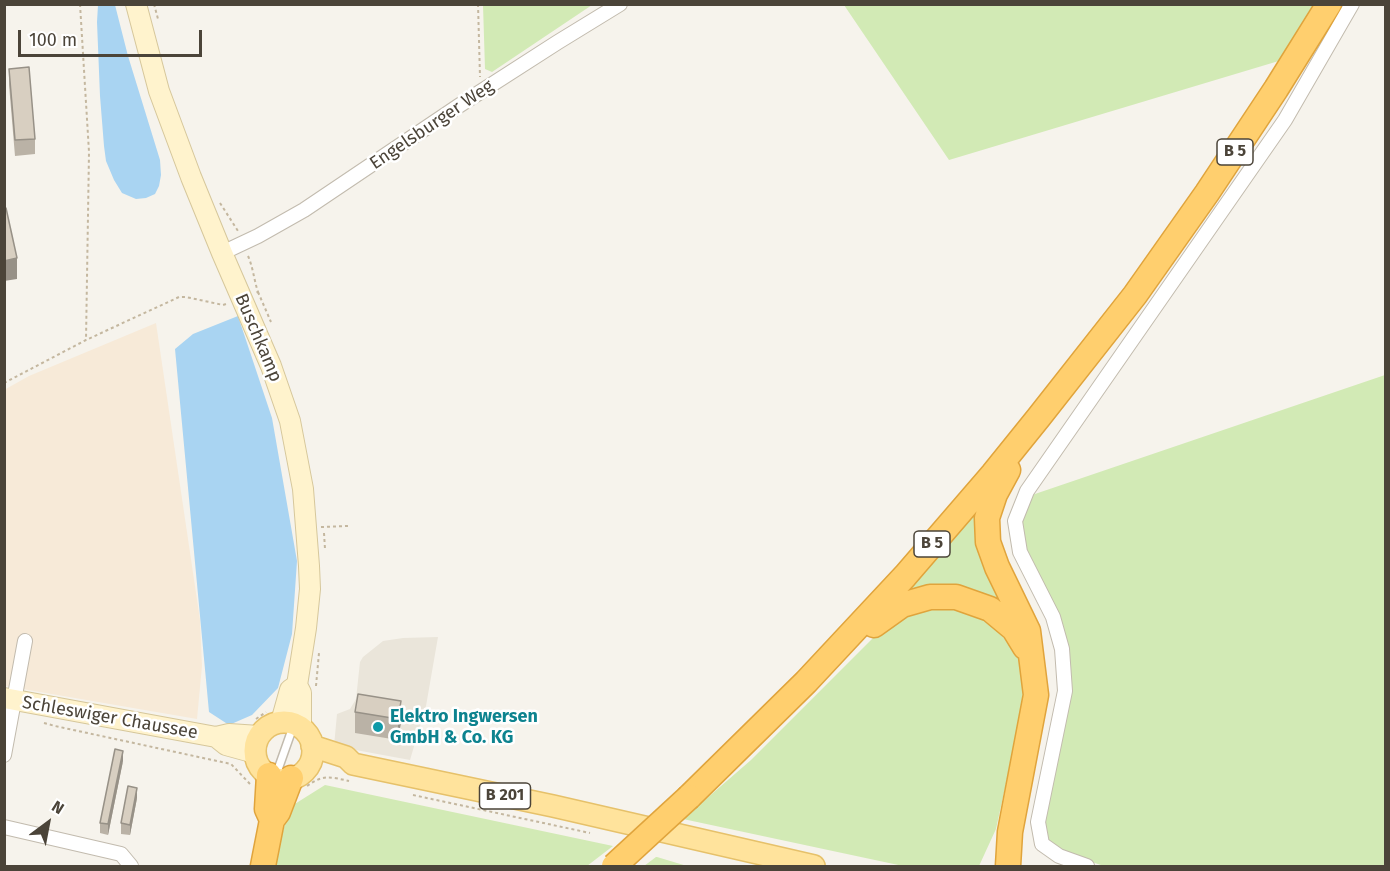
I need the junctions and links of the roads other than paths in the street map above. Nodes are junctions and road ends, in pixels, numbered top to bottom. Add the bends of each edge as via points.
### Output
1 (136, 4) edge
2 (620, 4) edge
3 (1329, 4) edge
4 (1352, 4) edge
5 (222, 253) junction
6 (1039, 417) junction
7 (25, 641) dead end
8 (1032, 656) junction
9 (820, 667) junction
10 (10, 699) edge
11 (292, 724) junction
12 (257, 744) junction
13 (4, 755) edge
14 (311, 755) junction
15 (278, 783) junction
16 (4, 827) edge
17 (1010, 832) junction
18 (131, 867) edge
19 (263, 867) edge
20 (614, 867) edge
21 (814, 867) edge
22 (992, 867) edge
23 (1008, 867) edge
24 (1087, 867) edge

1 - 5 street, Buschkamp via 159,91
2 - 5 street, Engelsburger Weg via 304,210
3 - 6 highway, B 5 via 1207,194 1135,295
4 - 24 street via 1285,120 1027,491 1015,521 1020,552 1053,617 1063,660 1065,692 1038,822 1042,844
5 - 11 street, Buschkamp via 271,366 290,421 303,489 310,589 297,685 301,693
6 - 8 highway via 995,494 987,518 988,542 1028,631
6 - 9 highway, B 5 via 905,576
7 - 10 street
8 - 9 highway via 1014,629 990,609 956,597 930,597 902,605
8 - 17 highway via 1036,695
9 - 20 highway, B 5, bridge
10 - 12 street, Schleswiger Chaussee via 216,737 229,734
10 - 13 street
11 - 12 main road via 273,724 265,729
11 - 14 main road via 310,738
11 - 15 lane
12 - 15 main road via 257,762
14 - 15 main road via 306,770
14 - 21 main road, B 201 via 352,773 553,806
15 - 19 highway via 278,812 272,820
16 - 18 street via 121,854
17 - 22 highway
17 - 23 highway

